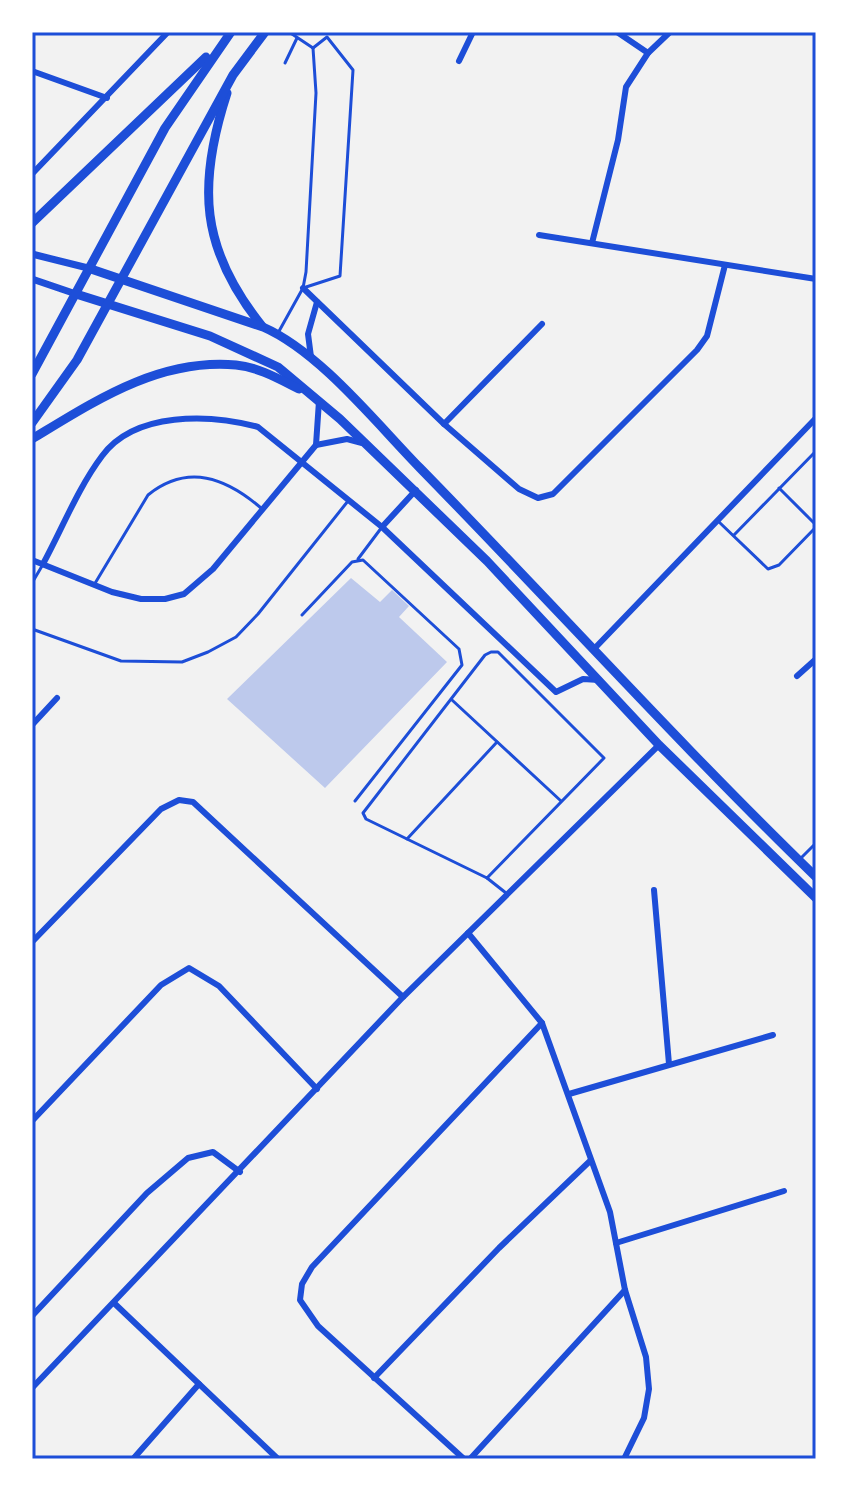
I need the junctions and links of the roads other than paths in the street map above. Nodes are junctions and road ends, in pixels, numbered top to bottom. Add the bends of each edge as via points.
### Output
1 (168, 32) edge
2 (231, 32) edge
3 (265, 32) edge
4 (289, 32) edge
5 (323, 32) edge
6 (473, 32) edge
7 (617, 32) edge
8 (670, 32) edge
9 (327, 37) junction
10 (297, 38) junction
11 (313, 48) junction
12 (216, 49) junction
13 (648, 53) junction
14 (459, 61) dead end
15 (285, 63) dead end
16 (32, 71) edge
17 (233, 75) junction
18 (107, 98) junction
19 (32, 174) edge
20 (32, 223) edge
21 (539, 235) dead end
22 (592, 243) junction
23 (32, 254) edge
24 (725, 265) junction
25 (88, 268) junction
26 (32, 279) edge
27 (123, 279) junction
28 (816, 279) edge
29 (303, 288) junction
30 (76, 294) junction
31 (317, 302) junction
32 (109, 305) junction
33 (542, 324) dead end
34 (263, 327) junction
35 (278, 333) junction
36 (312, 361) junction
37 (32, 374) edge
38 (316, 398) junction
39 (816, 418) edge
40 (32, 423) edge
41 (444, 424) junction
42 (32, 439) edge
43 (366, 444) junction
44 (316, 445) junction
45 (816, 451) edge
46 (300, 464) junction
47 (779, 488) junction
48 (416, 490) junction
49 (348, 501) junction
50 (262, 510) junction
51 (719, 522) junction
52 (816, 526) edge
53 (382, 527) junction
54 (734, 535) junction
55 (358, 559) junction
56 (32, 560) edge
57 (43, 564) junction
58 (32, 583) edge
59 (94, 585) junction
60 (302, 615) dead end
61 (32, 629) edge
62 (594, 649) junction
63 (816, 659) edge
64 (797, 676) dead end
65 (599, 680) junction
66 (556, 692) junction
67 (57, 698) dead end
68 (452, 700) junction
69 (548, 701) junction
70 (32, 725) edge
71 (497, 742) junction
72 (659, 745) junction
73 (355, 801) dead end
74 (561, 801) junction
75 (407, 839) junction
76 (816, 843) edge
77 (798, 860) junction
78 (816, 877) edge
79 (487, 878) junction
80 (654, 890) dead end
81 (508, 894) junction
82 (816, 898) edge
83 (468, 933) junction
84 (32, 942) edge
85 (403, 997) junction
86 (542, 1023) junction
87 (773, 1035) dead end
88 (669, 1064) junction
89 (317, 1089) junction
90 (569, 1094) junction
91 (32, 1121) edge
92 (590, 1161) junction
93 (240, 1172) junction
94 (784, 1191) dead end
95 (616, 1243) junction
96 (625, 1290) junction
97 (114, 1303) junction
98 (32, 1316) edge
99 (374, 1378) junction
100 (199, 1384) junction
101 (32, 1388) edge
102 (133, 1459) edge
103 (278, 1459) edge
104 (467, 1459) edge
105 (624, 1459) edge

1 - 18 street
2 - 12 main road
3 - 17 main road
4 - 10 lane
5 - 9 lane
6 - 14 street
7 - 13 street
8 - 13 street
9 - 11 lane
9 - 29 lane via 353,70 340,276
10 - 11 lane
10 - 15 lane
11 - 29 lane via 316,93
12 - 20 main road
12 - 25 main road via 165,128
13 - 22 street via 626,87
16 - 18 street
17 - 27 main road
17 - 34 main road via 206,190 207,213 231,281
18 - 19 street
21 - 22 street
22 - 24 street
23 - 25 street
24 - 28 street
24 - 41 street via 710,325 697,350 553,494 538,498 519,489
25 - 27 main road
25 - 30 main road
26 - 30 street
27 - 32 main road
27 - 34 main road
29 - 31 street
29 - 35 lane
30 - 32 main road
30 - 37 main road
31 - 36 street via 308,334
31 - 41 street
32 - 38 main road via 266,359
32 - 40 main road
33 - 41 street
34 - 35 main road
35 - 36 main road
36 - 62 main road
38 - 42 main road via 259,370 199,365 129,384
38 - 43 main road
38 - 44 street
39 - 51 street
43 - 44 street via 347,439
43 - 48 main road
44 - 46 street
45 - 47 lane
46 - 49 street
46 - 50 street
46 - 57 street via 258,427 232,420 206,418 140,429 118,439 103,454
47 - 52 lane
47 - 54 lane
48 - 53 street
48 - 65 main road
49 - 53 street
49 - 61 lane via 258,614 236,637 208,652 182,662 121,661
50 - 59 street via 213,569 184,594 141,599
50 - 59 lane via 224,481 206,475 160,486 148,495
51 - 54 lane
51 - 62 street
52 - 54 lane via 774,569
53 - 55 lane
53 - 66 street
55 - 60 lane
55 - 73 lane via 463,656 462,665
56 - 57 street
57 - 58 lane
57 - 59 street
62 - 77 main road via 707,772
63 - 64 street
65 - 66 street via 583,679
65 - 72 main road
66 - 69 lane
67 - 70 street
68 - 69 lane via 485,655 498,652
68 - 71 lane
68 - 75 lane via 364,807 366,819
69 - 74 lane via 604,758
71 - 74 lane
71 - 75 lane
72 - 81 street
72 - 82 main road
74 - 79 lane
75 - 79 lane
76 - 77 lane
77 - 78 main road
79 - 81 lane
80 - 88 street
81 - 83 street
83 - 85 street
83 - 86 street
84 - 85 street via 161,809 179,800 193,802
85 - 89 street
86 - 90 street
86 - 99 street via 312,1267 302,1284 300,1300 318,1326
87 - 88 street
88 - 90 street
89 - 91 street via 219,986 189,968 161,985
89 - 93 street
90 - 92 street
92 - 95 street
92 - 99 street
93 - 97 street
93 - 98 street via 213,1152 188,1158 147,1193
94 - 95 street
95 - 96 street
96 - 104 street
96 - 105 street via 646,1357 649,1389 644,1418
97 - 100 street
97 - 101 street
99 - 104 street
100 - 102 street
100 - 103 street

